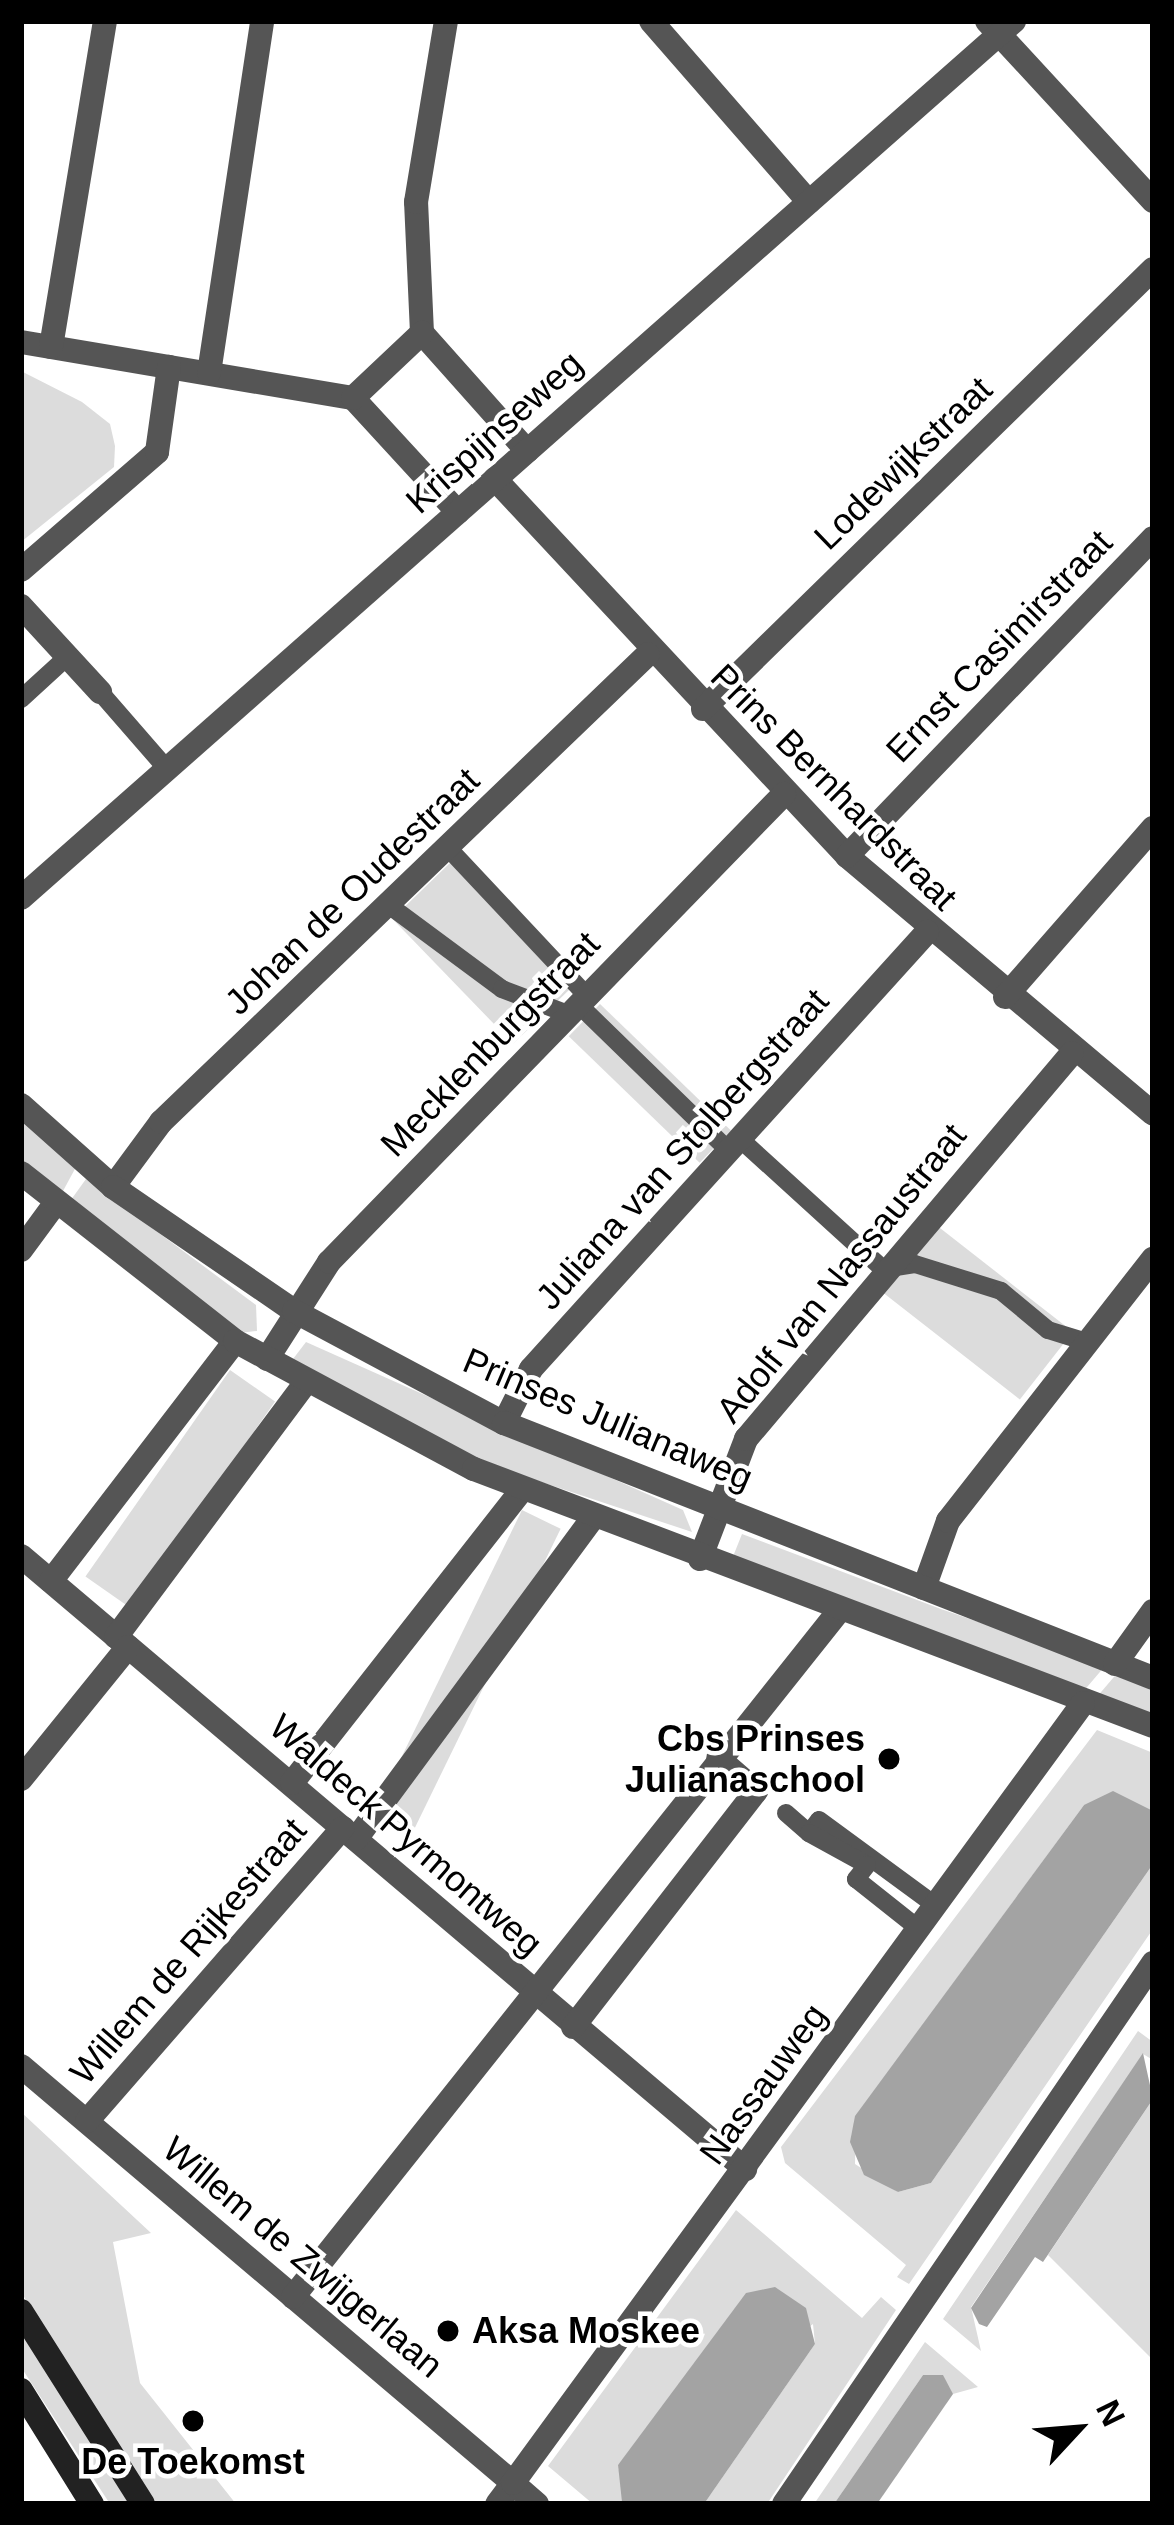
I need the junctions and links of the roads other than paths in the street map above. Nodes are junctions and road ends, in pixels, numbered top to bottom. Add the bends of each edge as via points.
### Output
1 (105, 21) edge
2 (262, 21) edge
3 (446, 21) edge
4 (652, 21) edge
5 (1001, 25) edge
6 (1153, 201) edge
7 (809, 202) junction
8 (1153, 269) edge
9 (422, 333) junction
10 (21, 342) edge
11 (51, 347) junction
12 (169, 367) junction
13 (209, 374) junction
14 (353, 398) junction
15 (526, 451) junction
16 (495, 479) junction
17 (458, 512) junction
18 (1153, 538) edge
19 (21, 570) edge
20 (21, 606) edge
21 (648, 654) junction
22 (68, 656) junction
23 (100, 692) joint
24 (21, 698) edge
25 (703, 709) junction
26 (167, 770) junction
27 (784, 794) junction
28 (1153, 828) edge
29 (450, 850) junction
30 (847, 856) junction
31 (21, 898) edge
32 (390, 906) junction
33 (927, 932) junction
34 (1005, 997) junction
35 (577, 1004) junction
36 (1072, 1053) junction
37 (21, 1105) edge
38 (1153, 1114) edge
39 (734, 1144) junction
40 (21, 1173) edge
41 (113, 1187) junction
42 (54, 1205) junction
43 (21, 1250) edge
44 (1153, 1259) edge
45 (883, 1269) junction
46 (294, 1311) junction
47 (235, 1341) junction
48 (1087, 1342) junction
49 (267, 1359) junction
50 (305, 1383) junction
51 (504, 1423) junction
52 (522, 1490) junction
53 (718, 1505) junction
54 (593, 1518) junction
55 (21, 1556) edge
56 (700, 1559) junction
57 (51, 1581) junction
58 (924, 1588) junction
59 (1153, 1611) edge
60 (838, 1612) junction
61 (122, 1642) junction
62 (1114, 1664) junction
63 (1153, 1678) edge
64 (1083, 1703) junction
65 (1153, 1726) edge
66 (718, 1758) junction
67 (21, 1779) edge
68 (292, 1784) junction
69 (786, 1813) dead end
70 (350, 1833) junction
71 (869, 1862) junction
72 (936, 1906) junction
73 (919, 1929) junction
74 (1153, 1963) edge
75 (538, 1995) junction
76 (573, 2026) junction
77 (21, 2066) edge
78 (88, 2121) junction
79 (746, 2169) junction
80 (293, 2296) junction
81 (21, 2311) edge
82 (21, 2390) edge
83 (512, 2483) junction
84 (92, 2504) edge
85 (143, 2504) edge
86 (497, 2504) edge
87 (537, 2504) edge
88 (784, 2504) edge

1 - 11 street
2 - 13 street
3 - 9 street via 416,202
4 - 7 street
5 - 6 street
5 - 7 street, Krispijnseweg
7 - 15 street, Krispijnseweg
8 - 25 street, Lodewijkstraat
9 - 14 street
9 - 15 street
10 - 11 street
11 - 12 street
12 - 13 street
12 - 19 street via 157,452
13 - 14 street
14 - 17 street
15 - 16 street, Krispijnseweg
16 - 17 street, Krispijnseweg
16 - 21 street, Prins Bernhardstraat
17 - 26 street, Krispijnseweg
18 - 30 street, Ernst Casimirstraat
20 - 22 street
21 - 25 street, Prins Bernhardstraat
21 - 29 street, Johan de Oudestraat
22 - 23 street
22 - 24 street
23 - 26 street
25 - 27 street, Prins Bernhardstraat
26 - 31 street, Krispijnseweg
27 - 30 street, Prins Bernhardstraat
27 - 35 street, Mecklenburgstraat
28 - 34 street
29 - 32 street, Johan de Oudestraat
29 - 35 street
30 - 33 street, Prins Bernhardstraat
32 - 35 street via 502,989
32 - 41 street, Johan de Oudestraat via 161,1122
33 - 34 street, Prins Bernhardstraat
33 - 39 street, Juliana van Stolbergstraat
34 - 36 street, Prins Bernhardstraat
35 - 39 street
35 - 46 street, Mecklenburgstraat
36 - 38 street, Prins Bernhardstraat
36 - 45 street, Adolf van Nassaustraat
37 - 41 street, Prinses Julianaweg
39 - 45 street
39 - 51 street, Juliana van Stolbergstraat via 531,1370
40 - 42 street
41 - 46 street, Prinses Julianaweg
42 - 43 street
42 - 47 street
44 - 48 street
45 - 48 street via 915,1264 1000,1291 1048,1330
45 - 53 street, Adolf van Nassaustraat via 746,1438
46 - 49 street, Mecklenburgstraat
46 - 51 street, Prinses Julianaweg
47 - 49 street
47 - 57 street
48 - 58 street via 948,1521
49 - 50 street
50 - 52 street
50 - 61 street
51 - 53 street, Prinses Julianaweg
52 - 54 street
52 - 68 street
53 - 56 street, Adolf van Nassaustraat
53 - 58 street, Prinses Julianaweg
54 - 56 street
54 - 70 street, Willem de Rijkestraat
55 - 57 street, Waldeck Pyrmontweg
56 - 60 street
57 - 61 street, Waldeck Pyrmontweg
58 - 62 street, Prinses Julianaweg
59 - 62 street
60 - 64 street
60 - 66 street
61 - 67 street
61 - 68 street, Waldeck Pyrmontweg
62 - 63 street, Prinses Julianaweg
64 - 65 street
64 - 72 street, Nassauweg
66 - 75 street
66 - 76 street via 756,1791
68 - 70 street, Waldeck Pyrmontweg
69 - 71 street via 808,1833
70 - 75 street, Waldeck Pyrmontweg
70 - 78 street, Willem de Rijkestraat
71 - 72 street
71 - 73 street via 856,1879
72 - 73 street, Nassauweg
73 - 79 street, Nassauweg
74 - 88 street
75 - 76 street, Waldeck Pyrmontweg
75 - 80 street
76 - 79 street, Waldeck Pyrmontweg
77 - 78 street, Willem de Zwijgerlaan
78 - 80 street, Willem de Zwijgerlaan
79 - 83 street, Nassauweg
80 - 83 street, Willem de Zwijgerlaan
81 - 85 main road
82 - 84 main road
83 - 86 street, Nassauweg
83 - 87 street, Willem de Zwijgerlaan

